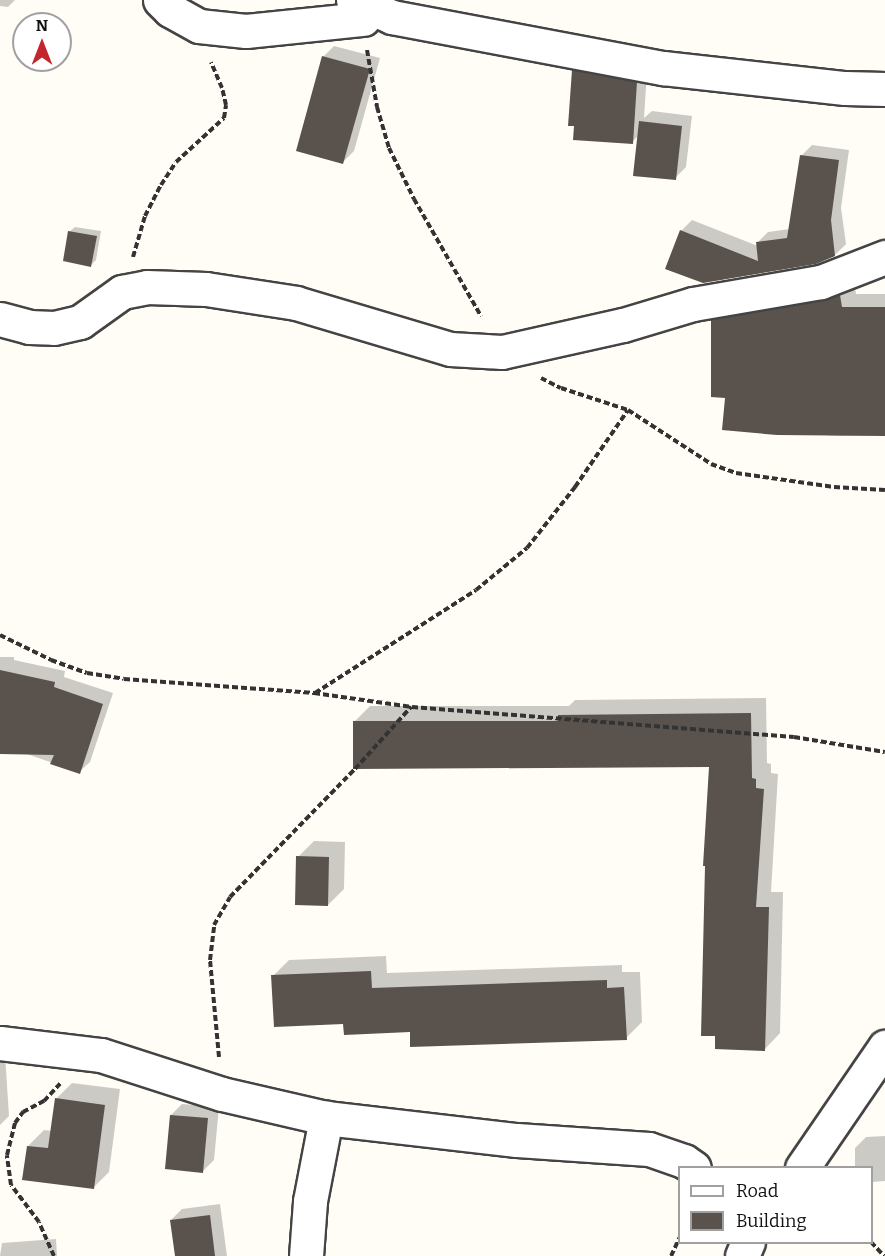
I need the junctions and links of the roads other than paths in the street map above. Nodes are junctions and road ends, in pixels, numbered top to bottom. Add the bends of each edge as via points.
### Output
1 (160, 0) edge
2 (358, 10) edge
3 (885, 89) edge
4 (885, 257) edge
5 (0, 319) edge
6 (0, 1043) edge
7 (885, 1047) edge
8 (326, 1118) junction
9 (692, 1166) edge
10 (803, 1166) edge
11 (306, 1256) edge

1 - 2 street via 199,26 246,31
2 - 3 street via 663,68
4 - 5 street via 820,282 693,304 623,325 502,352 450,349 296,303 206,289 147,287 122,292 80,322 54,328 29,327
6 - 8 street via 101,1055 222,1094
7 - 10 street
8 - 9 street via 517,1140 649,1149
8 - 11 street via 309,1201

